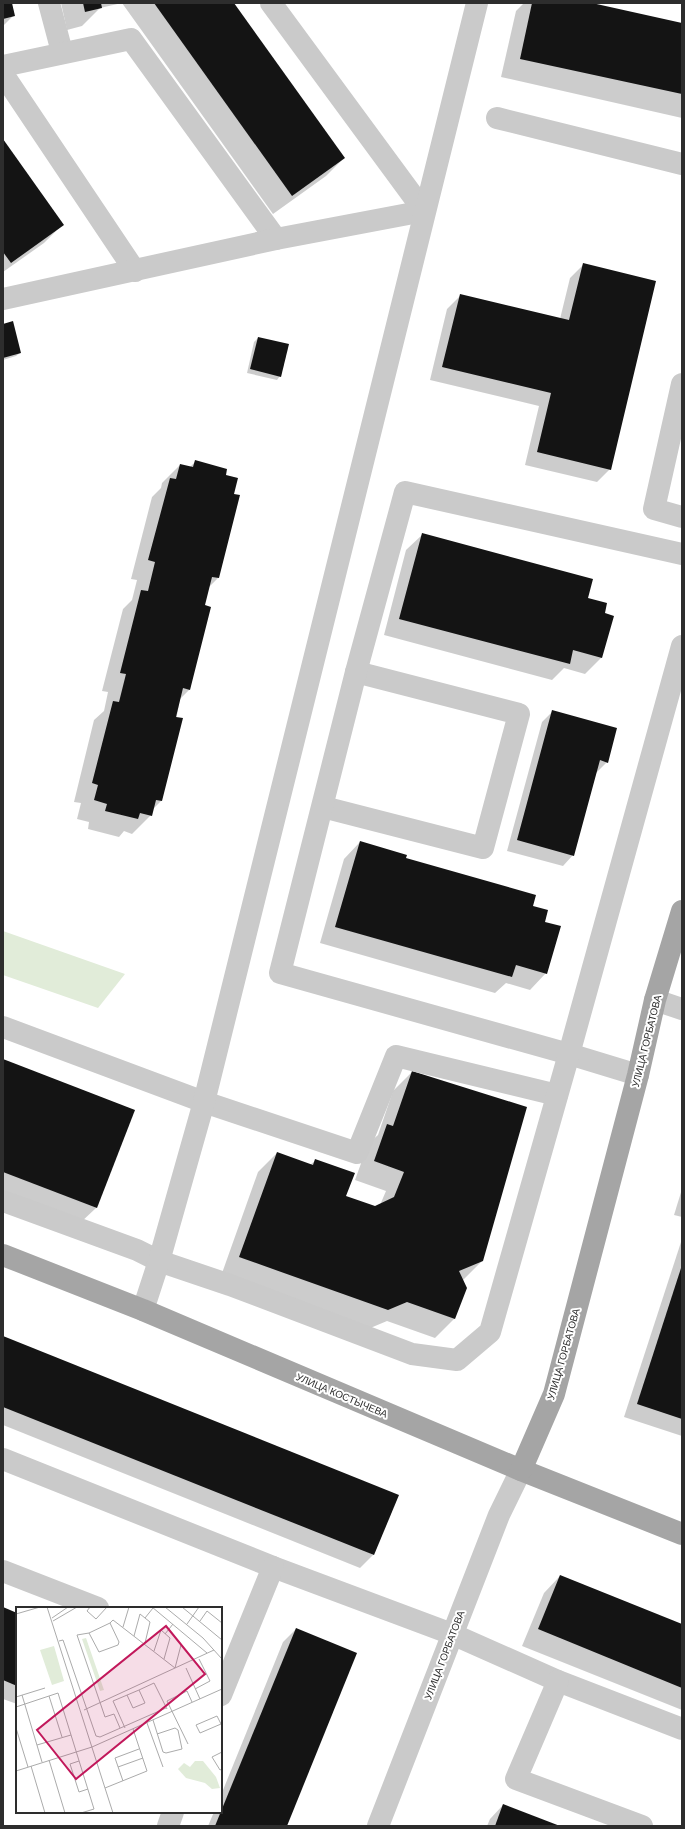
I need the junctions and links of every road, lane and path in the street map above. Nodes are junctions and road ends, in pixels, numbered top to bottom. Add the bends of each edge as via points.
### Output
1 (49, 3) edge
2 (271, 3) edge
3 (477, 3) edge
4 (62, 52) junction
5 (3, 66) edge
6 (3, 74) edge
7 (497, 118) dead end
8 (682, 164) edge
9 (424, 211) junction
10 (276, 239) junction
11 (135, 271) junction
12 (3, 299) edge
13 (682, 384) edge
14 (682, 517) edge
15 (682, 554) edge
16 (682, 646) edge
17 (356, 672) junction
18 (323, 807) junction
19 (682, 911) edge
20 (656, 1000) junction
21 (682, 1009) edge
22 (3, 1027) edge
23 (569, 1054) junction
24 (638, 1075) junction
25 (557, 1095) junction
26 (204, 1102) junction
27 (3, 1201) edge
28 (3, 1255) edge
29 (159, 1260) junction
30 (143, 1310) junction
31 (3, 1459) edge
32 (521, 1470) junction
33 (682, 1534) edge
34 (272, 1568) junction
35 (3, 1571) edge
36 (95, 1607) edge
37 (452, 1634) junction
38 (228, 1658) edge
39 (558, 1680) junction
40 (222, 1690) edge
41 (682, 1729) edge
42 (173, 1813) edge
43 (168, 1826) edge
44 (378, 1826) edge
45 (642, 1826) edge

1 - 4 street
2 - 9 street
3 - 9 street
4 - 5 street
4 - 10 street via 131,38
6 - 11 street
7 - 8 street
9 - 10 street
9 - 26 street via 385,378
10 - 11 street
11 - 12 street
13 - 14 street via 654,509
15 - 17 street via 405,492
16 - 23 street
17 - 18 street
17 - 18 street via 519,714 483,848
18 - 23 street via 280,973
19 - 20 main road, УЛИЦА ГОРБАТОВА
20 - 21 street
20 - 24 main road, УЛИЦА ГОРБАТОВА
22 - 26 street
23 - 24 street
23 - 25 street
24 - 32 main road, УЛИЦА ГОРБАТОВА via 554,1394
25 - 26 street via 396,1056 357,1153
25 - 29 street via 490,1332 457,1360 412,1354
26 - 29 street
27 - 29 street
28 - 30 main road, УЛИЦА КОСТЫЧЕВА
29 - 30 street
30 - 32 main road, УЛИЦА КОСТЫЧЕВА
31 - 34 street
32 - 33 main road, УЛИЦА КОСТЫЧЕВА
32 - 37 street, УЛИЦА ГОРБАТОВА via 499,1514
34 - 37 street
34 - 38 street
35 - 36 street
37 - 39 street
37 - 44 street, УЛИЦА ГОРБАТОВА
38 - 40 street
39 - 41 street
39 - 45 street via 516,1778
42 - 43 street

